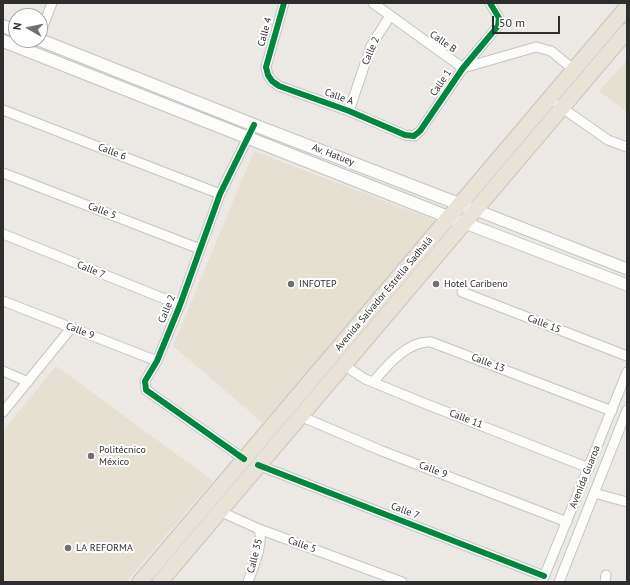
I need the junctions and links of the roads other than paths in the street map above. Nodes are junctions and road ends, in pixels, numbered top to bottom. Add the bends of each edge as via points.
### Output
1 (52, 3) edge
2 (284, 3) edge
3 (373, 3) edge
4 (490, 3) edge
5 (627, 6) edge
6 (48, 13) edge
7 (390, 16) junction
8 (627, 31) edge
9 (3, 42) edge
10 (48, 43) edge
11 (266, 67) joint
12 (463, 68) junction
13 (573, 69) junction
14 (548, 99) junction
15 (562, 108) junction
16 (3, 110) edge
17 (349, 111) junction
18 (254, 125) junction
19 (414, 136) joint
20 (248, 137) junction
21 (627, 147) edge
22 (3, 173) edge
23 (220, 194) junction
24 (459, 204) junction
25 (476, 210) junction
26 (448, 217) junction
27 (465, 223) junction
28 (3, 234) edge
29 (200, 249) junction
30 (627, 269) edge
31 (627, 285) edge
32 (462, 292) dead end
33 (3, 301) edge
34 (180, 305) junction
35 (72, 327) junction
36 (627, 356) edge
37 (157, 361) junction
38 (345, 366) junction
39 (3, 371) edge
40 (627, 372) edge
41 (28, 382) junction
42 (373, 382) junction
43 (627, 410) edge
44 (612, 411) junction
45 (3, 412) edge
46 (300, 416) junction
47 (624, 423) edge
48 (251, 462) junction
49 (589, 468) junction
50 (594, 493) junction
51 (206, 502) junction
52 (627, 502) edge
53 (218, 512) junction
54 (567, 522) junction
55 (259, 529) junction
56 (543, 579) edge
57 (140, 582) edge
58 (160, 582) edge
59 (248, 582) edge
60 (402, 582) edge
61 (559, 582) edge

1 - 6 street
2 - 11 street, Calle 4
3 - 7 street, Calle B
4 - 12 street, Calle 1 via 499,18 499,23 496,30
5 - 13 highway, Avenida Salvador Estrella Sadhalá
7 - 12 street, Calle B
7 - 17 street, Calle 2 via 371,46
8 - 15 highway, Avenida Salvador Estrella Sadhalá
9 - 20 main road, Av. Hatuey
10 - 18 main road, Av. Hatuey
11 - 17 street, Calle A via 268,75 278,86
12 - 13 street via 536,47 551,51
12 - 19 street, Calle 1
13 - 14 highway, Avenida Salvador Estrella Sadhalá
14 - 15 street
14 - 24 highway, Avenida Salvador Estrella Sadhalá
15 - 21 street via 608,140
15 - 25 highway, Avenida Salvador Estrella Sadhalá
16 - 23 street, Calle 6
17 - 19 street, Calle A via 405,135
18 - 20 street, Calle 2
18 - 24 main road, Av. Hatuey
20 - 23 street, Calle 2
20 - 26 main road, Av. Hatuey
22 - 29 street, Calle 5
23 - 29 street, Calle 2
24 - 25 main road, Av. Hatuey
24 - 26 highway, Avenida Salvador Estrella Sadhalá
25 - 27 highway, Avenida Salvador Estrella Sadhalá
25 - 30 street, Av. Hatuey
26 - 27 main road, Av. Hatuey
26 - 48 highway, Avenida Salvador Estrella Sadhalá
27 - 31 street
27 - 38 highway, Avenida Salvador Estrella Sadhalá
28 - 34 street, Calle 7
29 - 34 street, Calle 2
32 - 36 street, Calle 15
33 - 35 street, Calle 9
34 - 37 street, Calle 2
35 - 37 street, Calle 9
35 - 41 street
37 - 48 street, Calle 2 via 145,381 146,390
38 - 42 street, Calle 11
38 - 46 highway, Avenida Salvador Estrella Sadhalá
39 - 41 street
40 - 44 street, Avenida Guaroa
41 - 45 street
42 - 44 street, Calle 13 via 409,349 418,343 431,342
42 - 49 street, Calle 11
43 - 47 street, Avenida Guaroa
44 - 49 street, Avenida Guaroa
46 - 48 highway, Avenida Salvador Estrella Sadhalá
46 - 54 street, Calle 9 via 382,451
47 - 50 street, Avenida Guaroa
48 - 51 highway, Avenida Salvador Estrella Sadhalá
48 - 53 highway, Avenida Salvador Estrella Sadhalá
48 - 56 street, Calle 7
49 - 54 street, Avenida Guaroa
50 - 52 street
50 - 61 street, Avenida Guaroa
51 - 53 street, Calle 5
51 - 57 highway, Avenida Salvador Estrella Sadhalá
53 - 55 street, Calle 5
53 - 58 highway, Avenida Salvador Estrella Sadhalá
54 - 56 street, Avenida Guaroa
55 - 59 street, Calle 35 via 260,544
55 - 60 street, Calle 5

